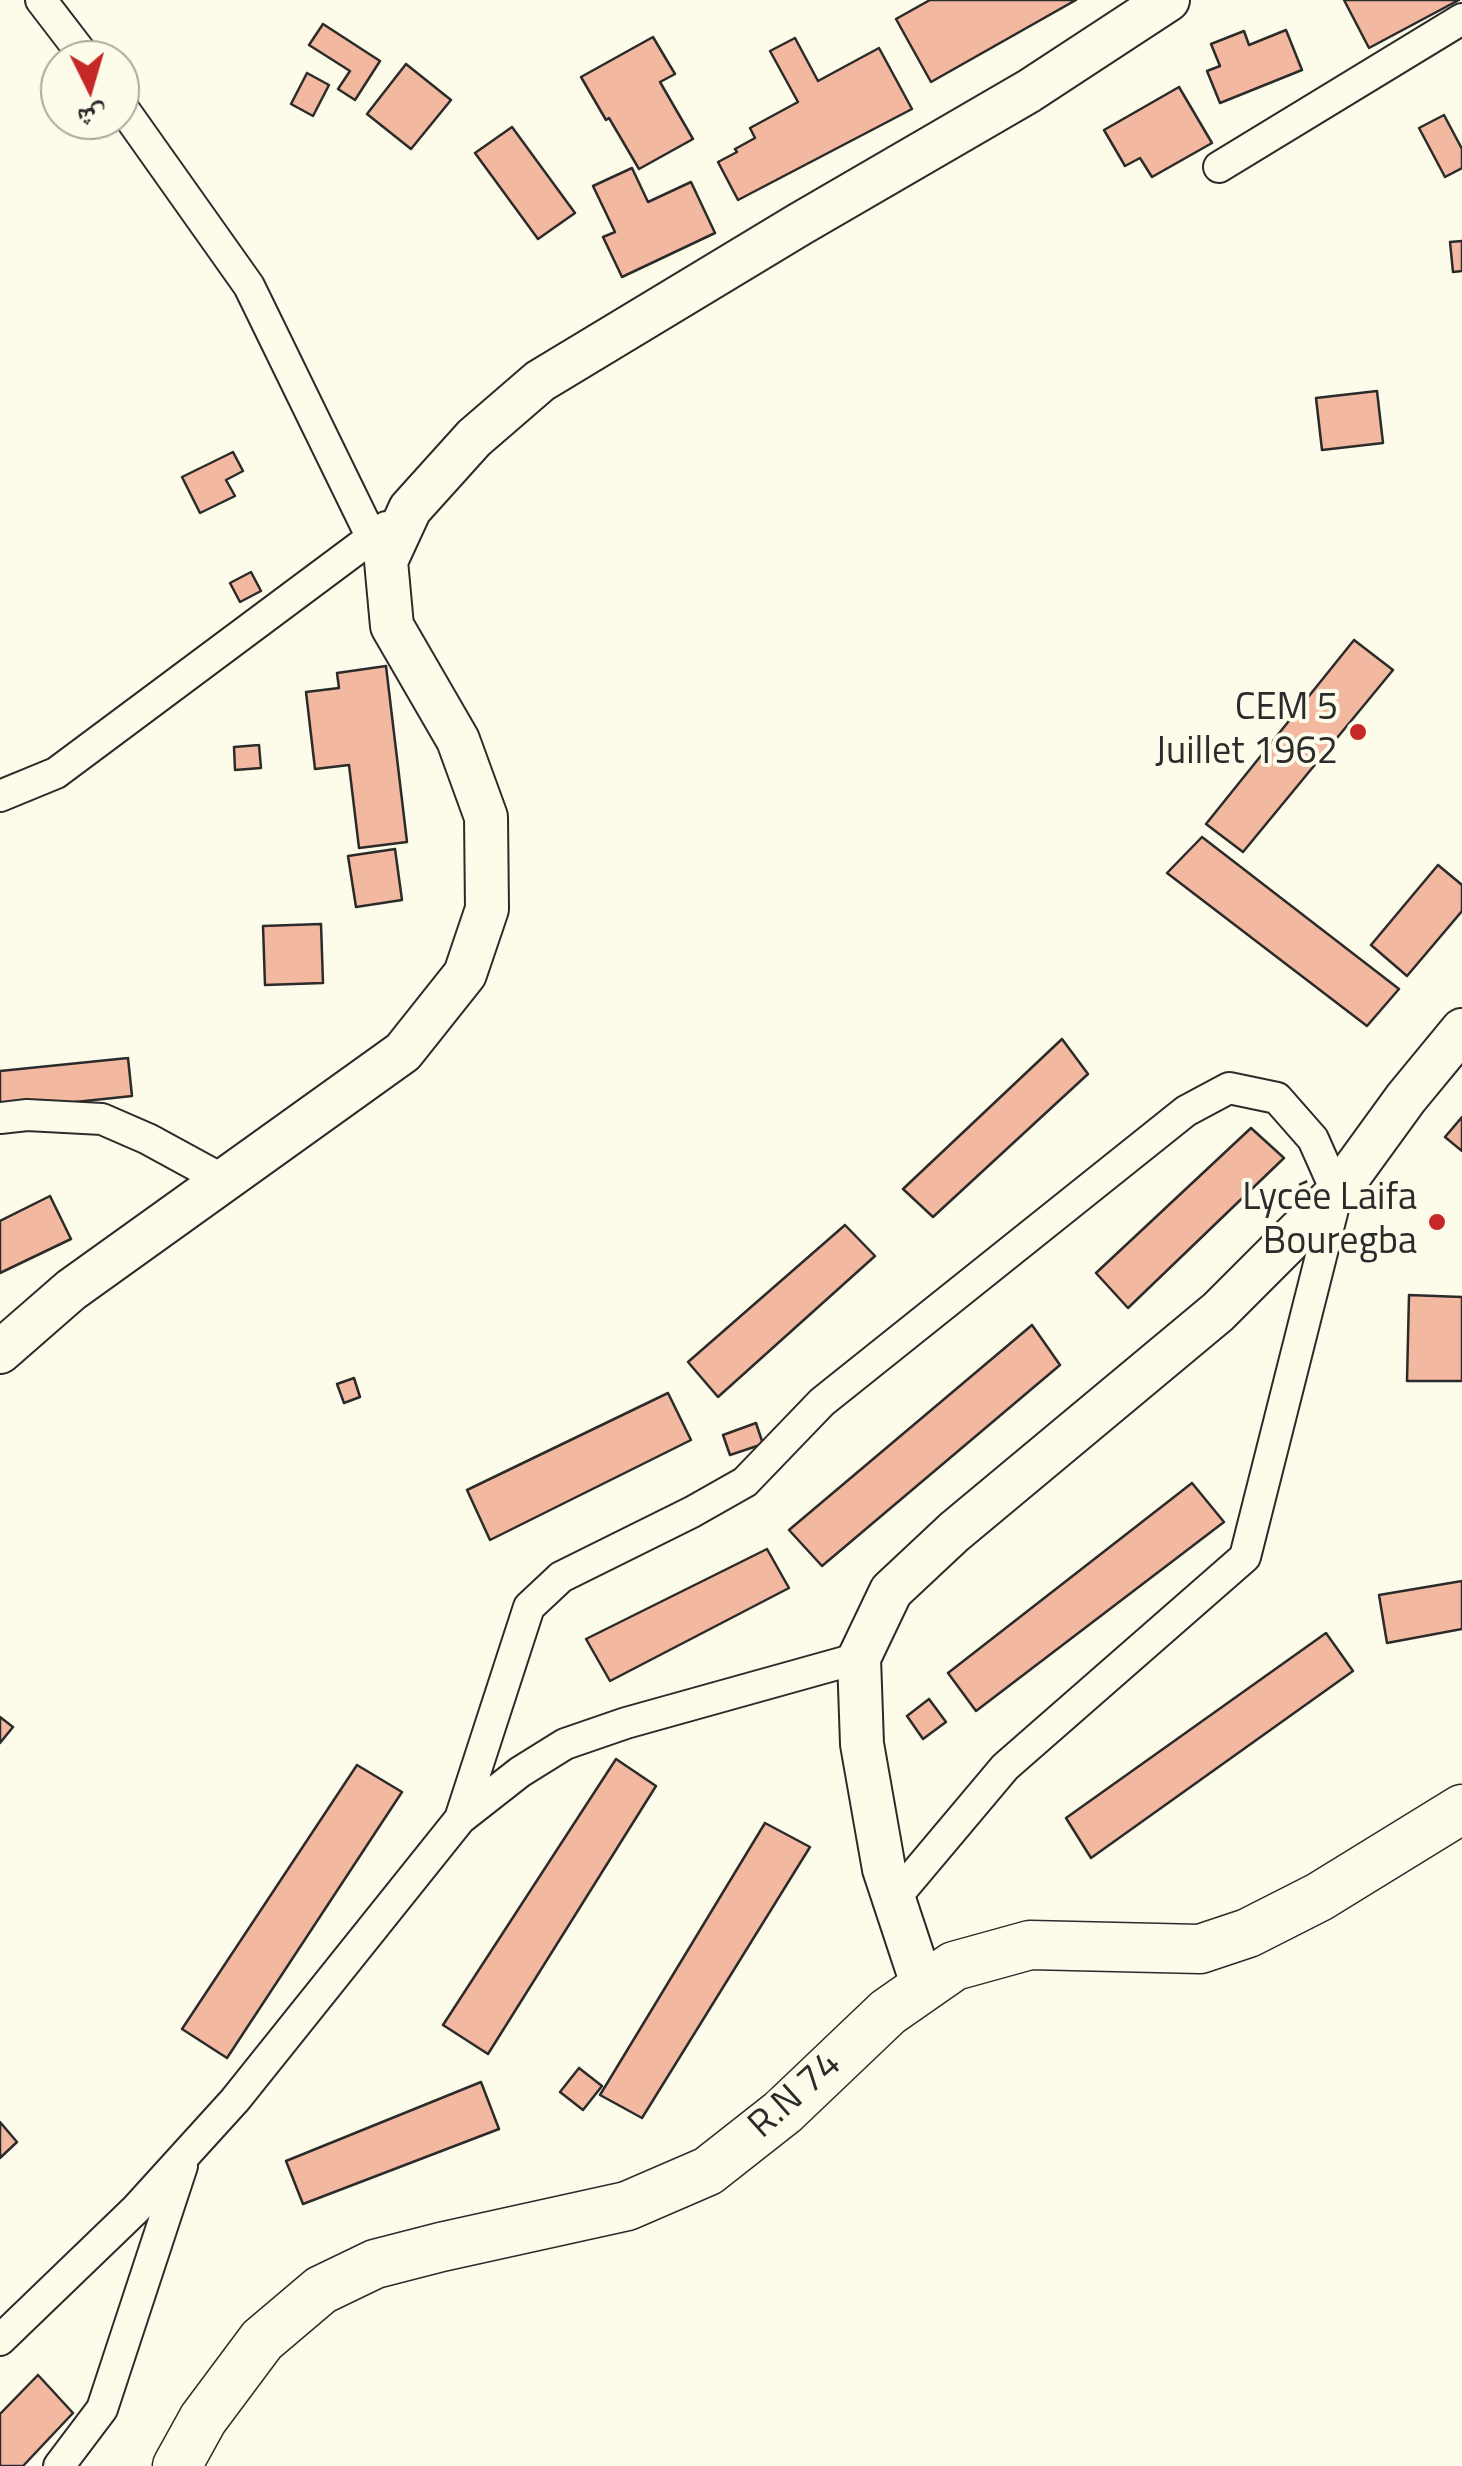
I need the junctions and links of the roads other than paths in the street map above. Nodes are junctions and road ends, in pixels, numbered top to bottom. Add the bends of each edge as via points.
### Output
1 (41, 0) edge
2 (1168, 0) edge
3 (1462, 19) edge
4 (71, 40) edge
5 (140, 132) edge
6 (1219, 166) dead end
7 (410, 510) junction
8 (372, 538) junction
9 (0, 796) edge
10 (1462, 1030) edge
11 (0, 1118) edge
12 (225, 1180) junction
13 (1337, 1194) junction
14 (0, 1352) edge
15 (859, 1658) junction
16 (1462, 1809) edge
17 (460, 1819) junction
18 (894, 1898) junction
19 (923, 1987) junction
20 (186, 2153) junction
21 (0, 2340) edge
22 (60, 2466) edge
23 (177, 2466) edge

1 - 4 street
2 - 7 street via 1028,92 540,381 474,438
3 - 6 street
5 - 8 street via 249,286
7 - 8 street
7 - 12 street via 386,561 392,626 458,740 486,817 487,909 465,974 404,1052
8 - 9 street via 56,773
10 - 13 street
11 - 12 street via 102,1118
12 - 14 street via 70,1290
13 - 15 street via 1218,1312 891,1592
13 - 17 street via 1313,1139 1276,1098 1229,1088 1186,1110 822,1402 745,1482 561,1577 529,1607
13 - 18 street via 1245,1557 1005,1767
15 - 17 street via 564,1744
15 - 18 street via 862,1744
16 - 19 main road, R.N 74 via 1319,1897 1200,1950 1030,1945 954,1966
17 - 20 street
18 - 19 street
19 - 23 main road, R.N 74 via 708,2171 626,2206 376,2264 322,2290 262,2340
20 - 21 street
20 - 22 street via 102,2409

